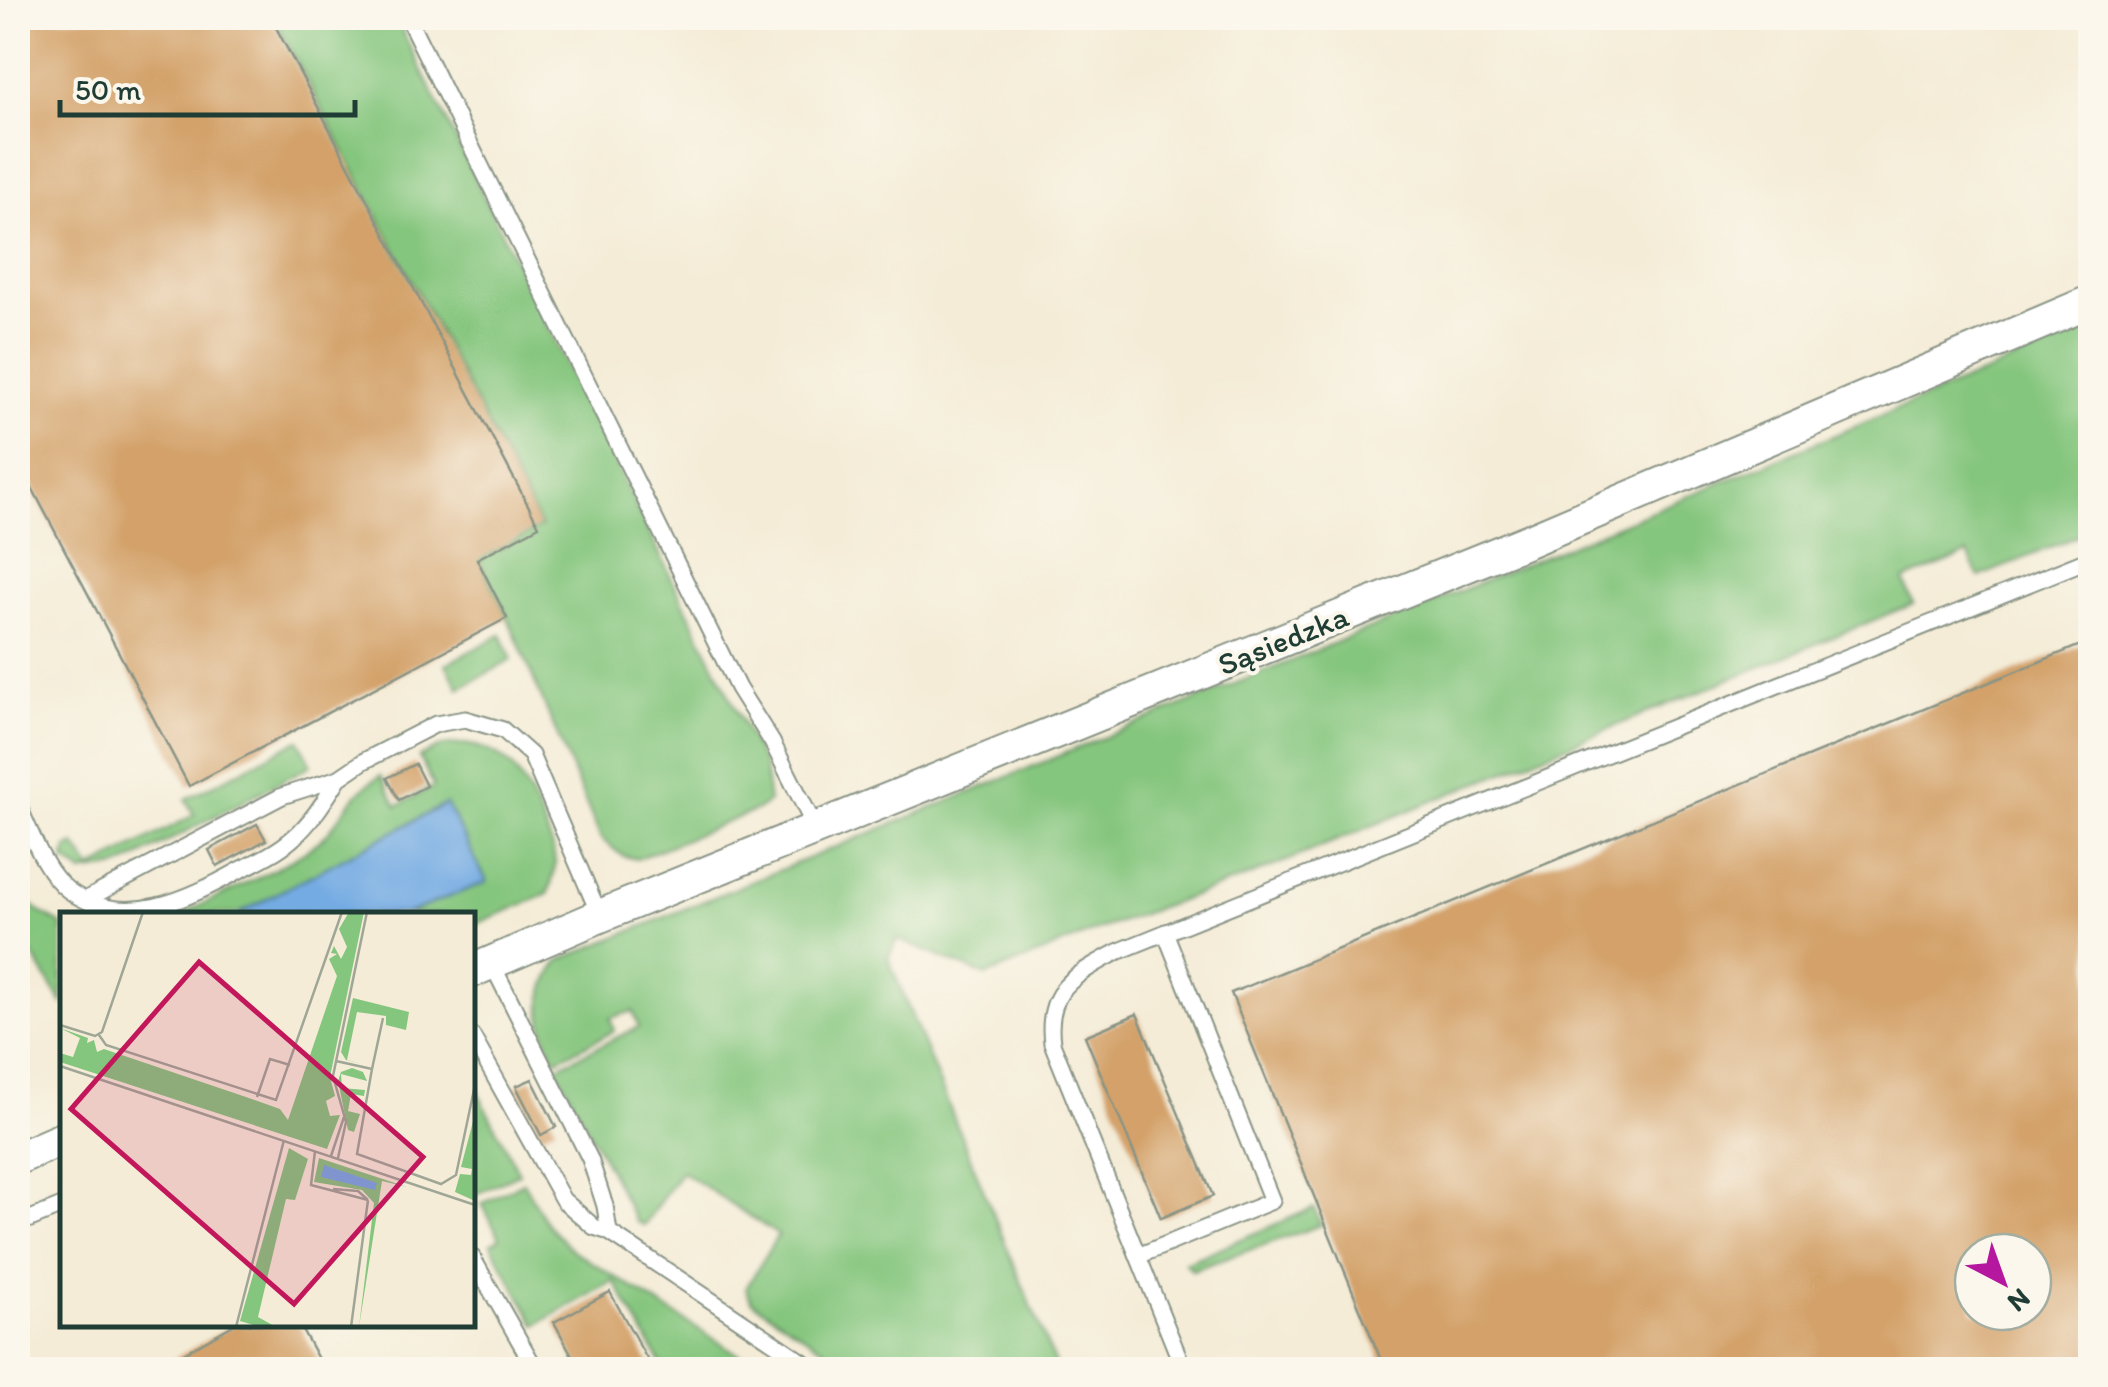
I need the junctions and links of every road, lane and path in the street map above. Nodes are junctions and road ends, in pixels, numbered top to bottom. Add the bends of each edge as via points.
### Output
1 (408, 18) edge
2 (2090, 302) edge
3 (2090, 559) edge
4 (338, 778) junction
5 (18, 806) edge
6 (816, 830) junction
7 (87, 899) junction
8 (600, 916) junction
9 (1165, 932) junction
10 (482, 966) edge
11 (475, 1041) edge
12 (60, 1140) edge
13 (18, 1158) edge
14 (60, 1207) edge
15 (18, 1224) edge
16 (609, 1232) junction
17 (1138, 1256) junction
18 (475, 1262) edge
19 (536, 1370) edge
20 (815, 1370) edge
21 (1184, 1370) edge

1 - 6 lane via 738,688
2 - 6 street, Sąsiedzka via 1530,540
3 - 9 lane
4 - 7 lane via 282,796
4 - 7 lane via 317,813 281,848 183,900 121,910
4 - 8 lane via 436,724 465,719 503,730 537,766
5 - 7 lane via 58,880
6 - 8 street, Sąsiedzka
8 - 10 street, Sąsiedzka
9 - 17 lane via 1083,971 1064,986 1049,1023
9 - 17 lane via 1272,1201
10 - 16 lane via 590,1159
11 - 16 lane via 563,1200
12 - 13 street
14 - 15 lane
16 - 20 lane
17 - 21 lane
18 - 19 lane

